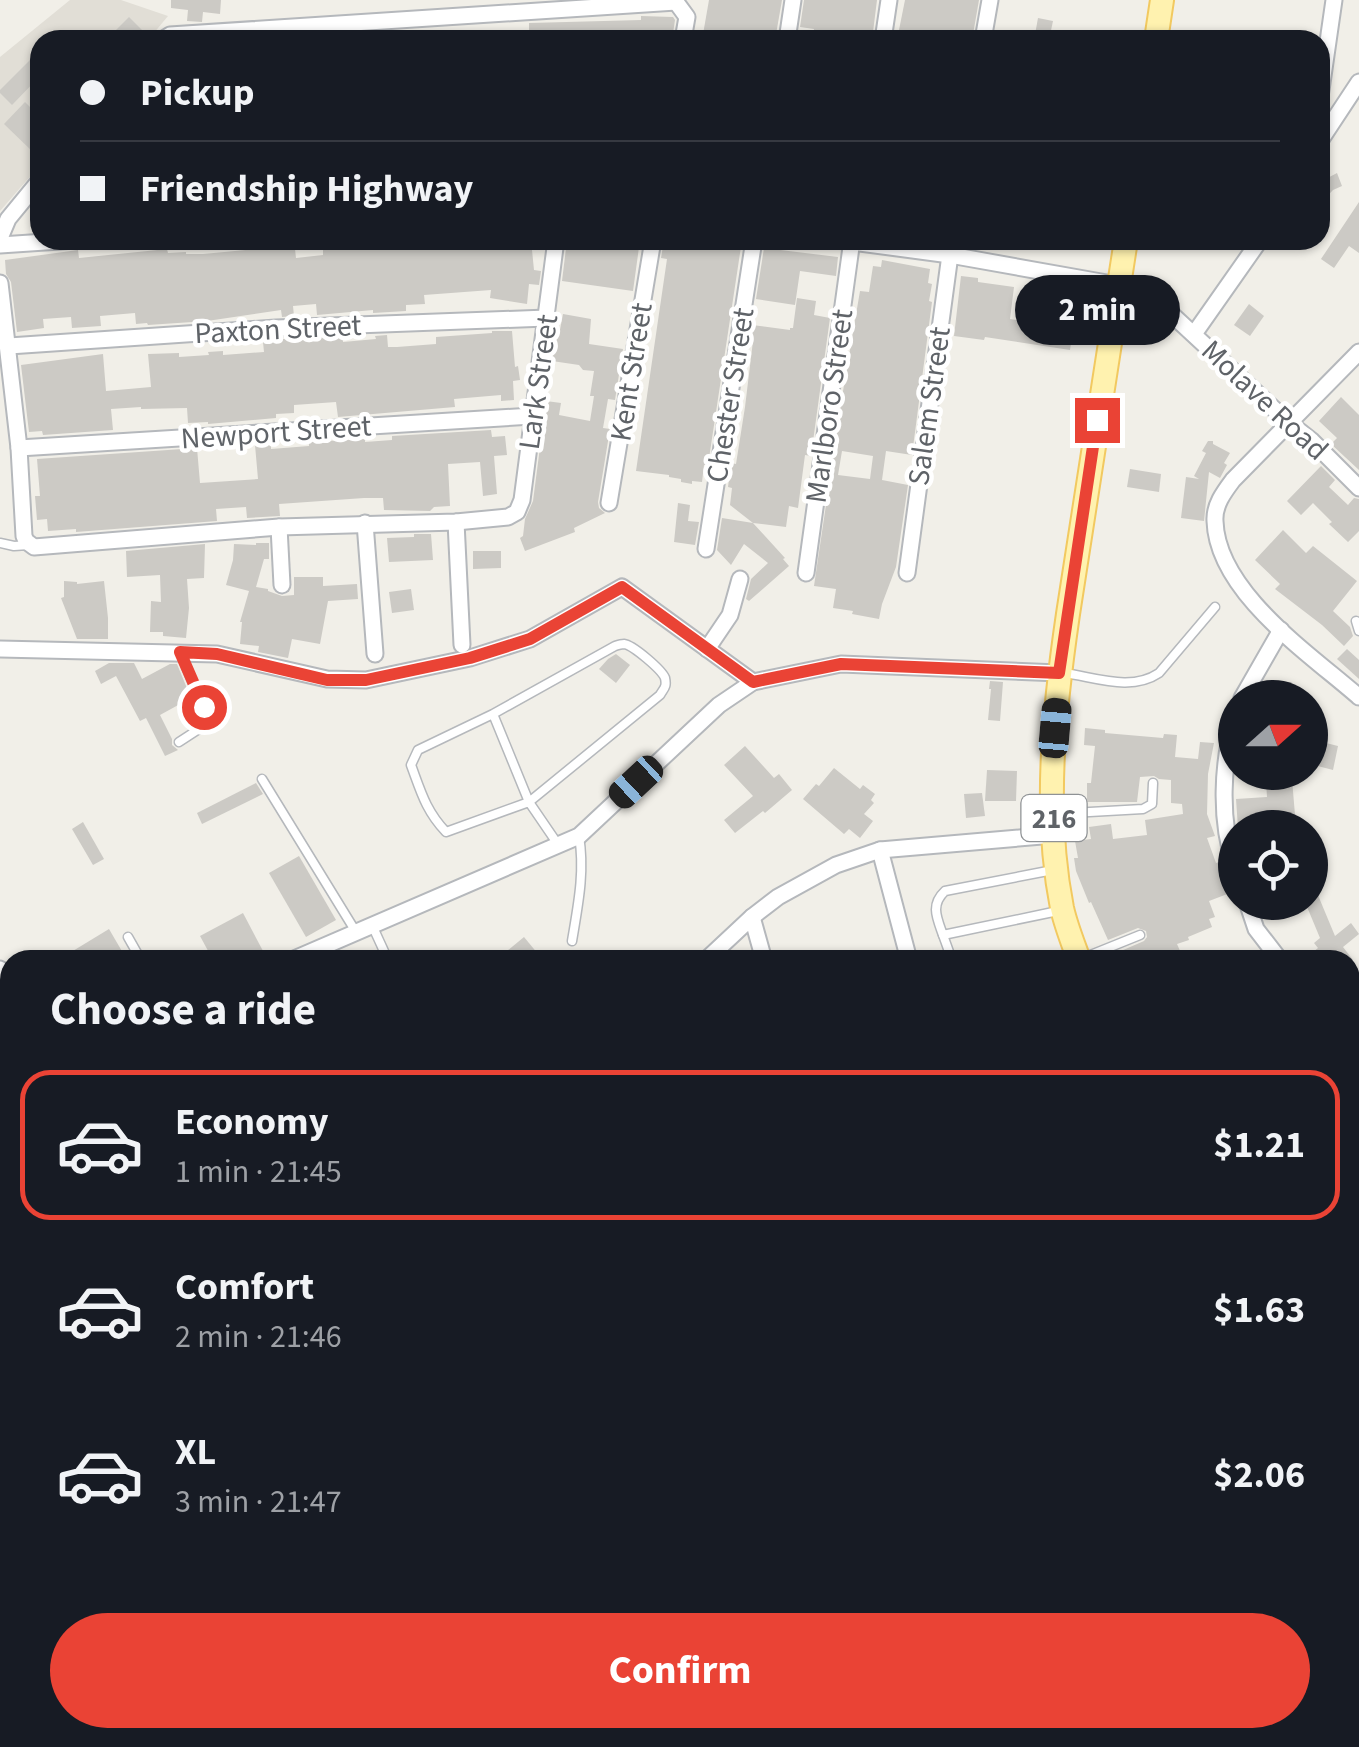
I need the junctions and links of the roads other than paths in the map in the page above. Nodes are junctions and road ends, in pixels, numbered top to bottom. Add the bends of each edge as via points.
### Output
1 (793, 0) edge
2 (889, 0) edge
3 (990, 0) edge
4 (1162, 0) edge
5 (1334, 0) edge
6 (677, 1) edge
7 (265, 30) edge
8 (685, 30) edge
9 (788, 30) edge
10 (884, 30) edge
11 (986, 30) edge
12 (1158, 30) edge
13 (1330, 30) edge
14 (1359, 82) edge
15 (1330, 104) edge
16 (1341, 110) junction
17 (1330, 126) edge
18 (30, 192) edge
19 (0, 241) edge
20 (30, 241) edge
21 (555, 250) edge
22 (651, 250) edge
23 (752, 250) edge
24 (846, 250) edge
25 (951, 250) edge
26 (960, 250) edge
27 (1124, 250) edge
28 (1253, 250) edge
29 (0, 283) edge
30 (1118, 285) junction
31 (547, 318) junction
32 (1194, 334) junction
33 (9, 346) junction
34 (1359, 352) edge
35 (532, 416) junction
36 (1288, 422) junction
37 (20, 448) junction
38 (1359, 488) edge
39 (609, 503) dead end
40 (456, 522) junction
41 (365, 523) junction
42 (279, 527) junction
43 (0, 543) edge
44 (30, 545) junction
45 (706, 549) dead end
46 (907, 572) dead end
47 (806, 573) dead end
48 (740, 579) dead end
49 (282, 586) dead end
50 (1215, 607) dead end
51 (1280, 630) junction
52 (462, 645) dead end
53 (0, 648) edge
54 (708, 649) junction
55 (180, 652) junction
56 (375, 654) dead end
57 (1059, 673) junction
58 (1252, 680) edge
59 (753, 682) junction
60 (1357, 690) edge
61 (493, 714) junction
62 (179, 742) dead end
63 (262, 780) dead end
64 (1154, 784) dead end
65 (529, 802) junction
66 (1054, 825) junction
67 (578, 836) junction
68 (558, 845) junction
69 (880, 850) junction
70 (1058, 870) junction
71 (1062, 910) junction
72 (752, 917) junction
73 (1253, 920) edge
74 (372, 924) junction
75 (356, 932) junction
76 (943, 934) junction
77 (1140, 935) dead end
78 (128, 937) dead end
79 (572, 941) dead end
80 (136, 950) edge
81 (315, 950) edge
82 (384, 950) edge
83 (717, 950) edge
84 (761, 950) edge
85 (906, 950) edge
86 (949, 950) edge
87 (1076, 950) edge
88 (1103, 950) edge
89 (1272, 950) edge

1 - 9 street
2 - 10 street
3 - 11 street
4 - 12 main road
5 - 13 street
6 - 7 street
6 - 8 street via 687,17
14 - 16 street
15 - 16 street
16 - 17 street
18 - 19 street
19 - 20 street
21 - 31 street, Lark Street
22 - 39 street, Kent Street
23 - 45 street, Chester Street
24 - 47 street, Marlboro Street
25 - 46 street, Salem Street
26 - 30 street, Molave Road
27 - 30 main road, 216
28 - 32 street
29 - 33 street
30 - 32 street, Molave Road via 1154,298
30 - 57 main road, 216
31 - 33 street, Paxton Street
31 - 35 street, Lark Street
32 - 36 street, Molave Road
33 - 37 street
34 - 36 street
35 - 37 street, Newport Street
35 - 40 street, Lark Street via 517,512
36 - 38 street, Molave Road
36 - 51 street via 1233,480 1214,519 1220,550 1241,588
37 - 44 street via 24,536
40 - 41 street
40 - 52 street
41 - 42 street
41 - 56 street
42 - 44 street
42 - 49 street
43 - 44 lane
48 - 54 street via 730,614
50 - 57 lane via 1148,681
51 - 58 street
51 - 60 street
53 - 55 street
54 - 55 street via 622,587 530,639 366,680 327,680
54 - 59 street
55 - 62 lane via 205,712 199,729
57 - 59 street via 841,664
57 - 66 main road, 216
59 - 67 street via 719,705
61 - 65 lane
61 - 65 lane via 413,757 427,809 446,832
61 - 65 lane via 623,644 662,672 660,695
63 - 75 lane
64 - 66 lane via 1152,804 1143,810
65 - 68 lane
66 - 69 street
66 - 70 main road, 216
67 - 68 street
67 - 79 lane via 582,882
68 - 74 street
69 - 72 street via 836,865
69 - 85 street
70 - 71 main road, 216
70 - 76 lane via 945,891 935,912
71 - 76 lane
71 - 87 main road, 216
72 - 83 street
72 - 84 street
73 - 89 street
74 - 75 street
74 - 82 lane
75 - 81 street
76 - 86 lane
77 - 88 lane
78 - 80 lane

